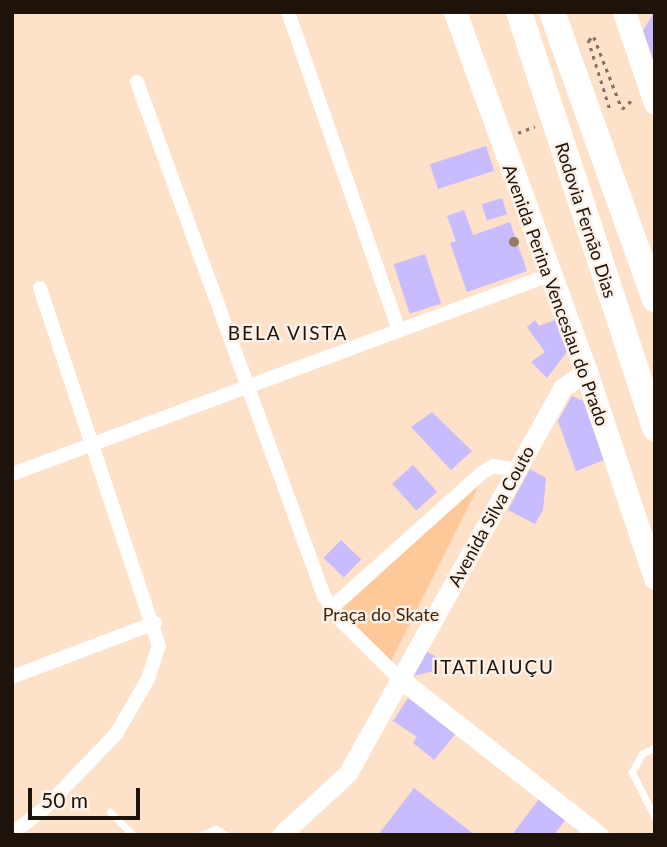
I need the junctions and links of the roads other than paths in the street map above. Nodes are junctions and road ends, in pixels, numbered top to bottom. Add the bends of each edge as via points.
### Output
1 (288, 12) edge
2 (455, 12) edge
3 (519, 12) edge
4 (552, 12) edge
5 (627, 15) edge
6 (137, 82) dead end
7 (655, 103) edge
8 (549, 275) junction
9 (40, 288) dead end
10 (655, 299) edge
11 (399, 331) junction
12 (630, 361) junction
13 (586, 372) junction
14 (247, 388) junction
15 (655, 428) edge
16 (655, 439) edge
17 (93, 442) junction
18 (516, 470) junction
19 (12, 474) edge
20 (655, 578) edge
21 (331, 608) junction
22 (155, 623) junction
23 (12, 677) edge
24 (400, 680) junction
25 (655, 747) edge
26 (110, 812) dead end
27 (655, 818) edge
28 (595, 833) edge
29 (12, 834) edge
30 (132, 835) edge
31 (201, 835) edge
32 (226, 835) edge
33 (281, 835) edge

1 - 11 street
2 - 8 main road, Avenida Perina Venceslau do Prado
3 - 12 highway, Rodovia Fernão Dias
4 - 10 highway, Rodovia Fernão Dias
5 - 7 main road
6 - 14 street
8 - 11 street
8 - 13 main road, Avenida Perina Venceslau do Prado
9 - 17 street
11 - 14 street
12 - 15 highway, Rodovia Fernão Dias
12 - 16 highway
13 - 18 main road, Avenida Silva Couto via 565,384
13 - 20 main road, Avenida Perina Venceslau do Prado
14 - 17 street
14 - 21 street
17 - 19 street
17 - 22 street
18 - 21 street via 494,467 483,472
18 - 24 main road, Avenida Silva Couto
21 - 24 street
22 - 23 street
22 - 29 street via 159,646 155,665 116,734 45,808
24 - 28 main road
24 - 33 main road, Avenida Silva Couto via 348,773
25 - 27 lane via 642,754 632,772
26 - 30 lane
31 - 32 lane via 216,829

